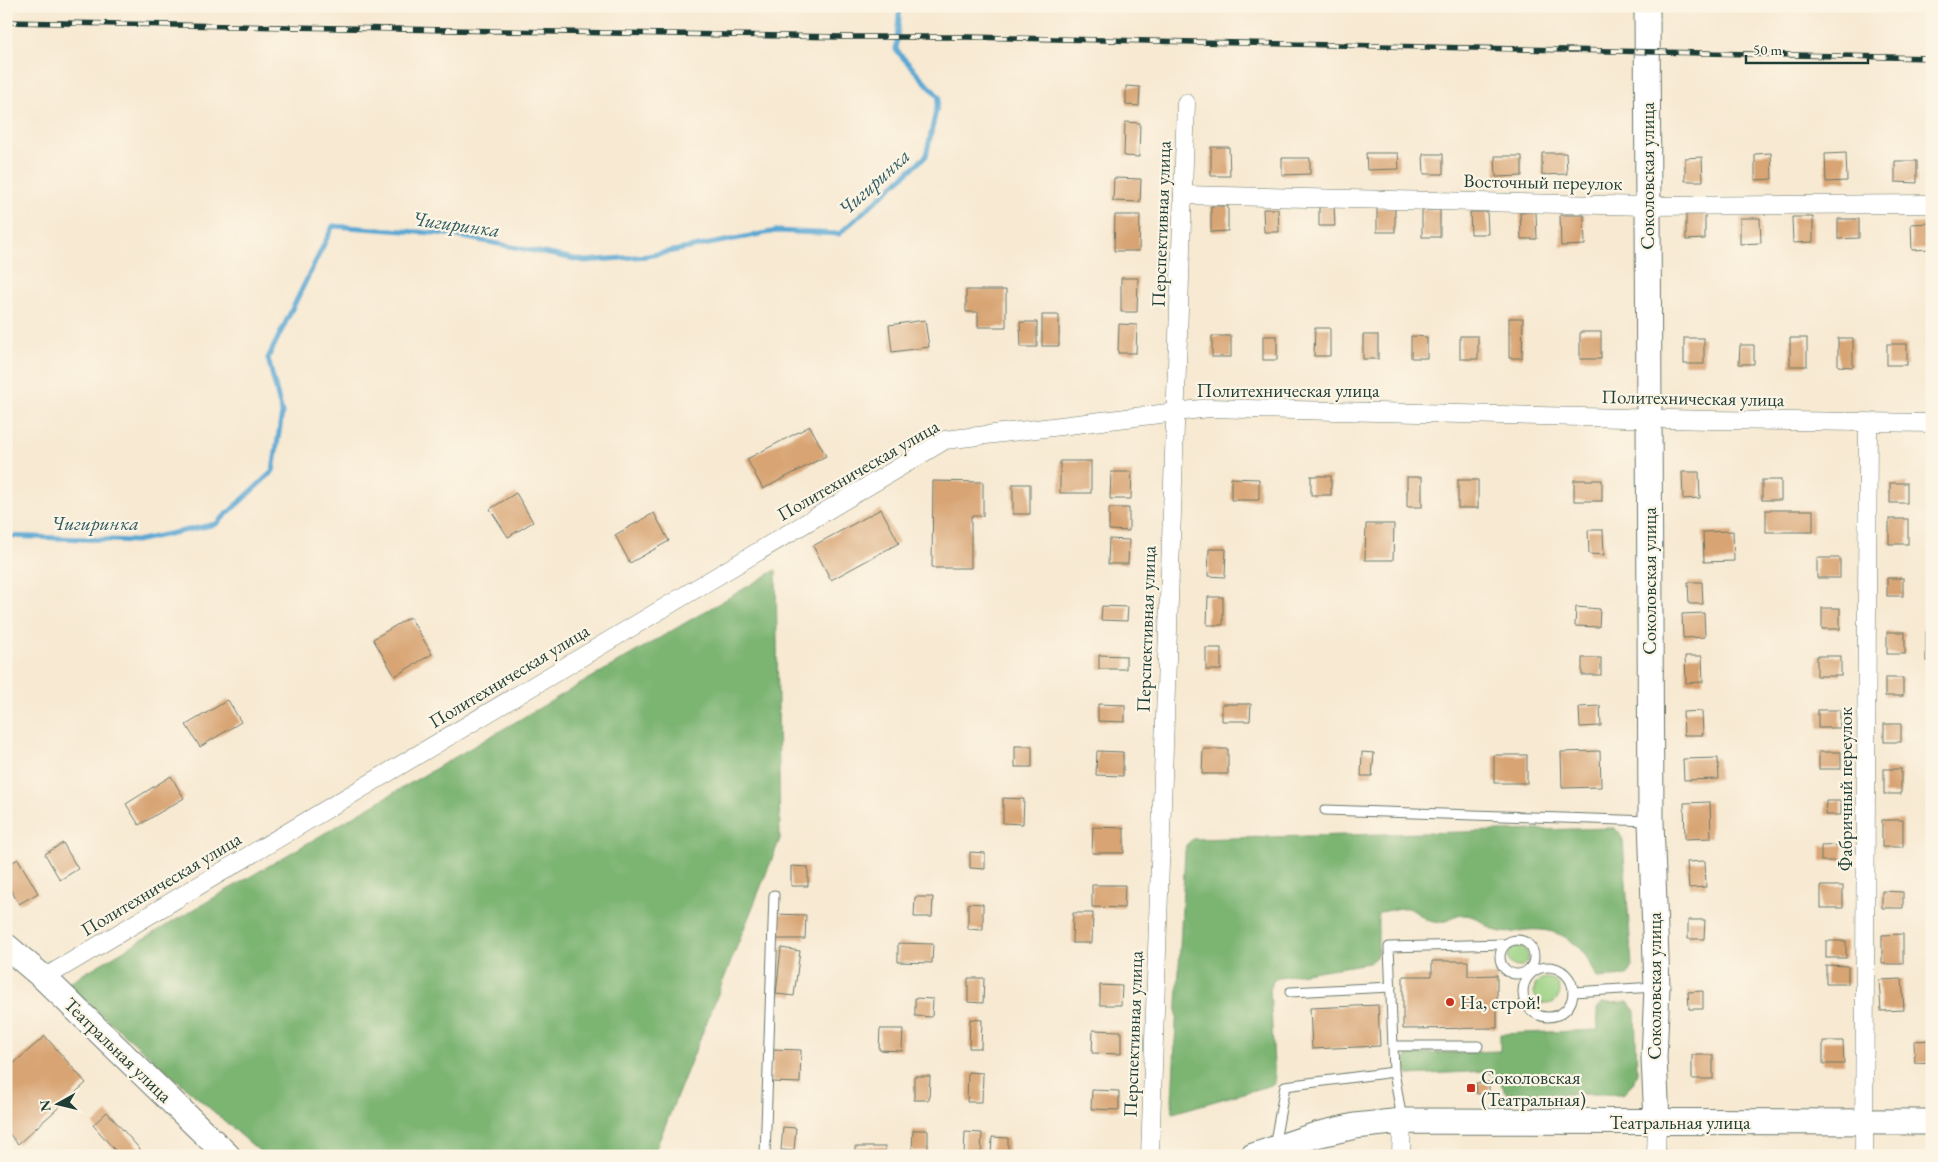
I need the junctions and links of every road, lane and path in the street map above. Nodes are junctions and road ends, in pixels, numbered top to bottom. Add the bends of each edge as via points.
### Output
1 (1647, 6) edge
2 (1186, 103) dead end
3 (1183, 195) junction
4 (1932, 204) edge
5 (1647, 206) junction
6 (1175, 412) junction
7 (1648, 418) junction
8 (1868, 423) junction
9 (1932, 423) edge
10 (1325, 810) dead end
11 (1650, 821) junction
12 (774, 895) dead end
13 (1505, 944) junction
14 (6, 946) edge
15 (1534, 951) junction
16 (1547, 967) junction
17 (44, 978) junction
18 (1391, 987) junction
19 (1657, 987) junction
20 (1290, 992) dead end
21 (1573, 992) junction
22 (1393, 1046) junction
23 (1478, 1046) dead end
24 (1394, 1072) junction
25 (1402, 1121) junction
26 (1657, 1121) junction
27 (1864, 1122) junction
28 (1932, 1122) edge
29 (1263, 1153) edge
30 (228, 1156) edge
31 (765, 1156) edge
32 (1150, 1156) edge
33 (1401, 1156) edge
34 (1656, 1156) edge
35 (1864, 1156) edge

1 - 5 street, Соколовская улица
2 - 3 street, Перспективная улица
3 - 5 street, Восточный переулок
3 - 6 street, Перспективная улица
4 - 5 street, Восточный переулок
5 - 7 street, Соколовская улица
6 - 7 street, Политехническая улица via 1209,408
6 - 17 street, Политехническая улица via 945,440
6 - 32 street, Перспективная улица
7 - 8 street, Политехническая улица
7 - 11 street, Соколовская улица
8 - 9 street, Политехническая улица
8 - 27 street, Фабричный переулок
10 - 11 lane
11 - 19 street, Соколовская улица
12 - 31 lane
13 - 15 lane via 1521,940
13 - 15 lane via 1500,954 1502,966 1516,975 1531,968
13 - 18 lane via 1389,947
14 - 17 street, Театральная улица
15 - 16 lane
16 - 21 lane via 1565,974
16 - 21 lane via 1532,973 1525,982 1523,994 1530,1009 1541,1016 1557,1016 1568,1008
17 - 30 street, Театральная улица
18 - 20 lane
18 - 22 lane
19 - 21 lane
19 - 26 street, Соколовская улица via 1654,1058
22 - 23 lane
22 - 24 lane
24 - 25 lane
24 - 29 lane via 1284,1086
25 - 26 street, Театральная улица
25 - 29 street, Театральная улица via 1355,1126
25 - 33 street
26 - 27 street, Театральная улица
26 - 34 street, Соколовская улица
27 - 28 street, Театральная улица
27 - 35 street, Фабричный переулок

